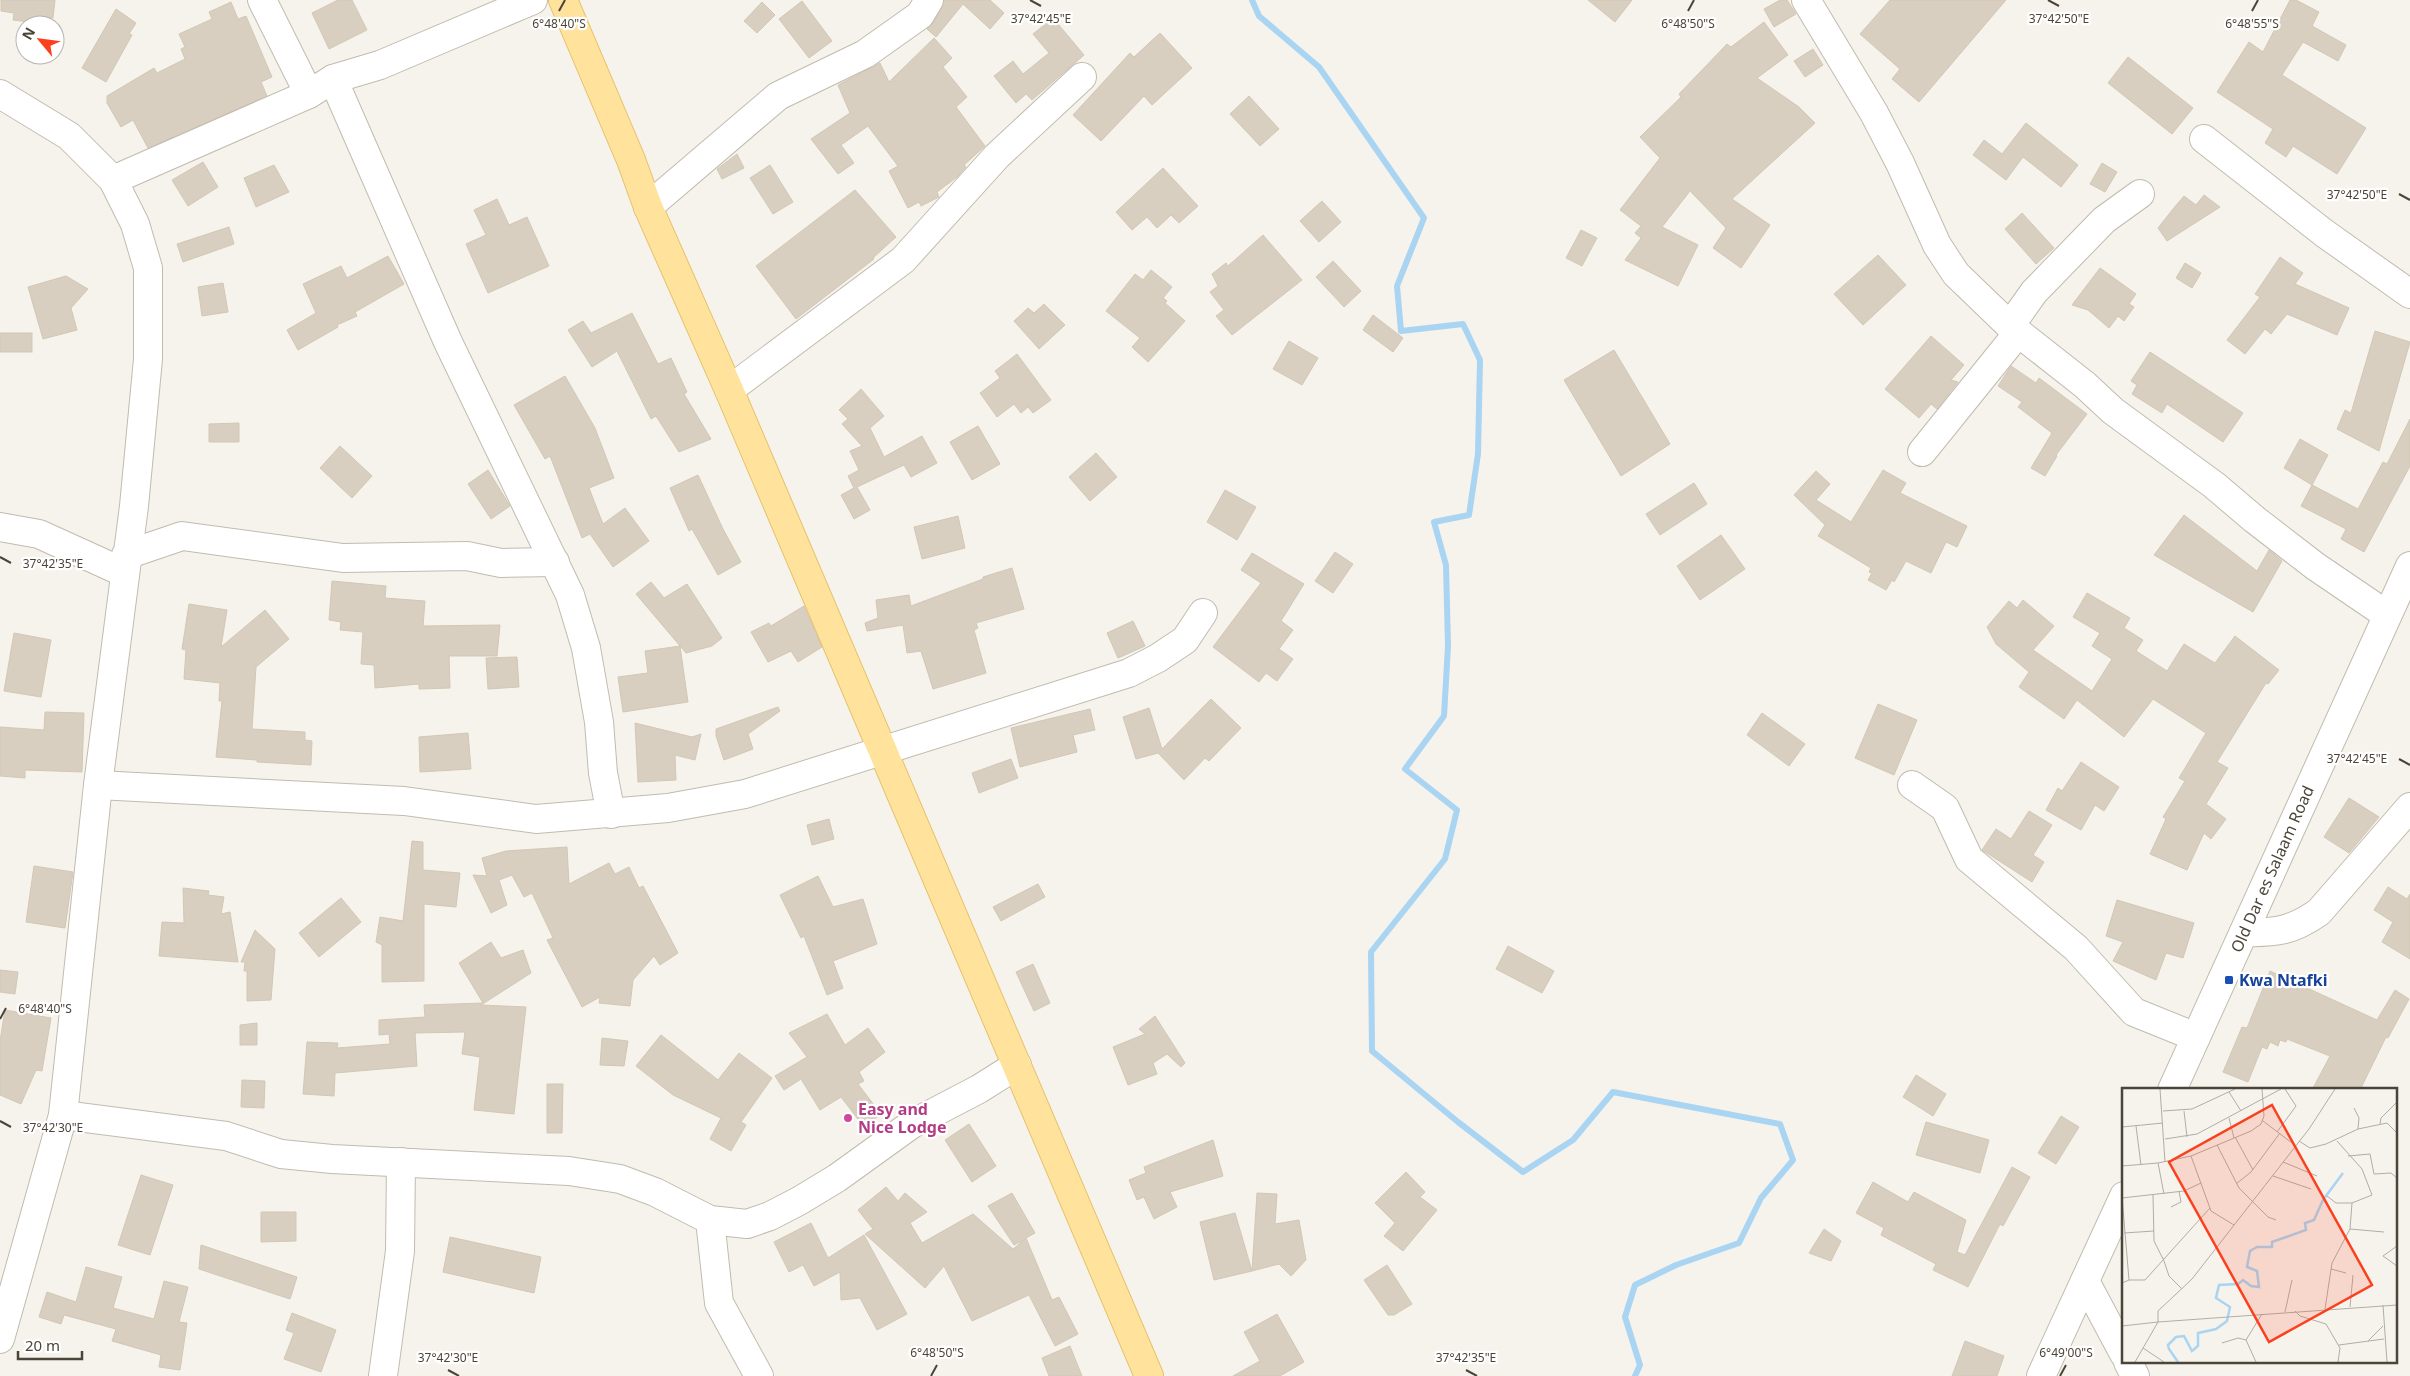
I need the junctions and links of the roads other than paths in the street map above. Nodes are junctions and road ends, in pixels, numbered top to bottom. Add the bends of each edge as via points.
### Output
1 (262, 0) edge
2 (533, 0) edge
3 (562, 0) edge
4 (929, 0) edge
5 (1806, 0) edge
6 (1082, 77) dead end
7 (334, 79) junction
8 (0, 94) edge
9 (310, 94) junction
10 (2204, 139) dead end
11 (113, 180) junction
12 (2140, 194) dead end
13 (648, 207) junction
14 (2410, 294) edge
15 (2014, 329) junction
16 (729, 390) junction
17 (1922, 452) dead end
18 (0, 527) edge
19 (555, 562) junction
20 (126, 564) junction
21 (2410, 566) edge
22 (1203, 613) dead end
23 (2387, 614) junction
24 (882, 749) junction
25 (98, 785) junction
26 (1912, 785) dead end
27 (2410, 807) edge
28 (611, 814) junction
29 (2244, 932) junction
30 (2196, 1037) junction
31 (1017, 1065) junction
32 (2173, 1088) edge
33 (63, 1115) junction
34 (400, 1162) junction
35 (2122, 1200) edge
36 (710, 1220) junction
37 (2085, 1281) junction
38 (0, 1339) edge
39 (2122, 1350) edge
40 (2129, 1364) edge
41 (383, 1376) edge
42 (759, 1376) edge
43 (1149, 1376) edge
44 (2041, 1376) edge
45 (2135, 1376) edge

1 - 9 street
2 - 7 street via 380,65
3 - 13 main road
4 - 13 street via 920,15 865,54 778,96
5 - 15 street via 1874,113 1937,245 1956,274
6 - 16 street via 997,156 903,260
7 - 9 street
7 - 19 street via 448,342
8 - 11 street via 69,136
9 - 11 street
10 - 14 street via 2324,233
11 - 20 street via 136,224 148,268 148,359
12 - 15 street via 2104,220 2034,292
13 - 16 main road
15 - 17 street
15 - 23 street via 2113,411 2214,485 2301,556
16 - 24 main road
18 - 20 street via 39,534
19 - 20 street via 501,563 467,556 343,558 182,536
19 - 28 street via 570,595 586,648
20 - 25 street
21 - 23 street, Old Dar es Salaam Road
22 - 24 street via 1185,640 1129,673
23 - 29 street, Old Dar es Salaam Road
24 - 28 street via 745,794
24 - 31 main road
25 - 28 street via 404,802 536,819
25 - 33 street
26 - 30 street via 1945,808 1970,859 2076,948 2134,1012
27 - 29 street via 2319,912 2302,924 2274,933
29 - 30 street, Old Dar es Salaam Road
30 - 32 street, Old Dar es Salaam Road
31 - 36 street via 912,1124 837,1178 770,1216 747,1224
31 - 43 main road
33 - 34 street via 226,1136 281,1154
33 - 38 street
34 - 36 street via 552,1170 620,1179 655,1192
34 - 41 street via 400,1251
35 - 37 street
36 - 42 street via 719,1303
37 - 39 street
37 - 44 street
40 - 45 street

